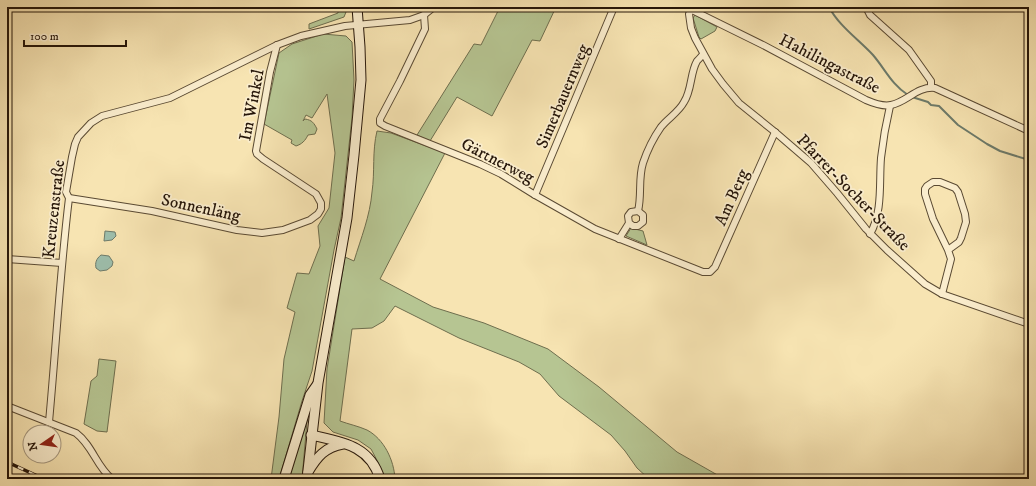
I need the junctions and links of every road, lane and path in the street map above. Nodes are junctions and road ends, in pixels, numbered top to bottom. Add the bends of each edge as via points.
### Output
1 (357, 7) edge
2 (434, 7) edge
3 (614, 7) edge
4 (866, 7) edge
5 (688, 9) edge
6 (424, 15) junction
7 (358, 25) junction
8 (277, 45) junction
9 (704, 54) junction
10 (931, 87) junction
11 (890, 106) junction
12 (1029, 131) edge
13 (775, 132) junction
14 (68, 195) junction
15 (535, 195) junction
16 (321, 209) joint
17 (638, 211) junction
18 (629, 223) junction
19 (870, 234) junction
20 (619, 239) junction
21 (948, 250) junction
22 (7, 259) edge
23 (62, 263) junction
24 (710, 272) joint
25 (942, 294) junction
26 (1029, 324) edge
27 (318, 383) junction
28 (7, 406) edge
29 (49, 422) junction
30 (311, 435) junction
31 (348, 444) junction
32 (307, 476) edge
33 (112, 479) edge
34 (284, 479) edge
35 (380, 479) edge

1 - 7 main road
2 - 6 street
3 - 15 street, Simerbauernweg
4 - 10 street via 870,15 909,50 931,81
5 - 9 street, Pfarrer-Socher-Straße via 691,28
5 - 11 street, Hahilingastraße via 763,45 866,100
6 - 7 street, Kreuzenstraße via 410,20
6 - 15 street, Gärtnerweg via 425,29 380,123 480,164
7 - 8 street, Kreuzenstraße via 315,32
7 - 27 main road via 361,80 347,218
8 - 14 street, Kreuzenstraße via 170,98 114,112 91,123 75,144
8 - 16 street, Im Winkel via 256,151 263,159 316,194
9 - 13 street, Pfarrer-Socher-Straße via 719,79 736,99
9 - 17 street via 697,61 685,101 661,127 649,147 642,168
10 - 11 street, Hahilingastraße
10 - 12 street
11 - 19 street via 884,131 877,215
13 - 19 street, Pfarrer-Socher-Straße via 811,164
13 - 24 street, Am Berg via 715,267
14 - 16 street, Sonnenläng via 262,233 283,230 305,222
14 - 23 street, Kreuzenstraße
15 - 20 street, Gärtnerweg via 595,229
17 - 18 street via 631,212 628,216
17 - 18 street via 643,218 641,224 636,226
18 - 20 street
19 - 25 street, Pfarrer-Socher-Straße via 925,284
20 - 24 street, Gärtnerweg via 703,272
21 - 21 street via 962,238 965,214 955,188 933,182 927,186 925,194
21 - 25 street via 951,259
22 - 23 street
23 - 29 street, Kreuzenstraße
25 - 26 street, Pfarrer-Socher-Straße
27 - 30 main road
27 - 34 main road via 310,395
28 - 29 street
29 - 33 street via 76,433 83,439 103,471
30 - 31 main road
30 - 32 main road
31 - 32 main road via 327,449 320,455
31 - 35 main road via 369,458

